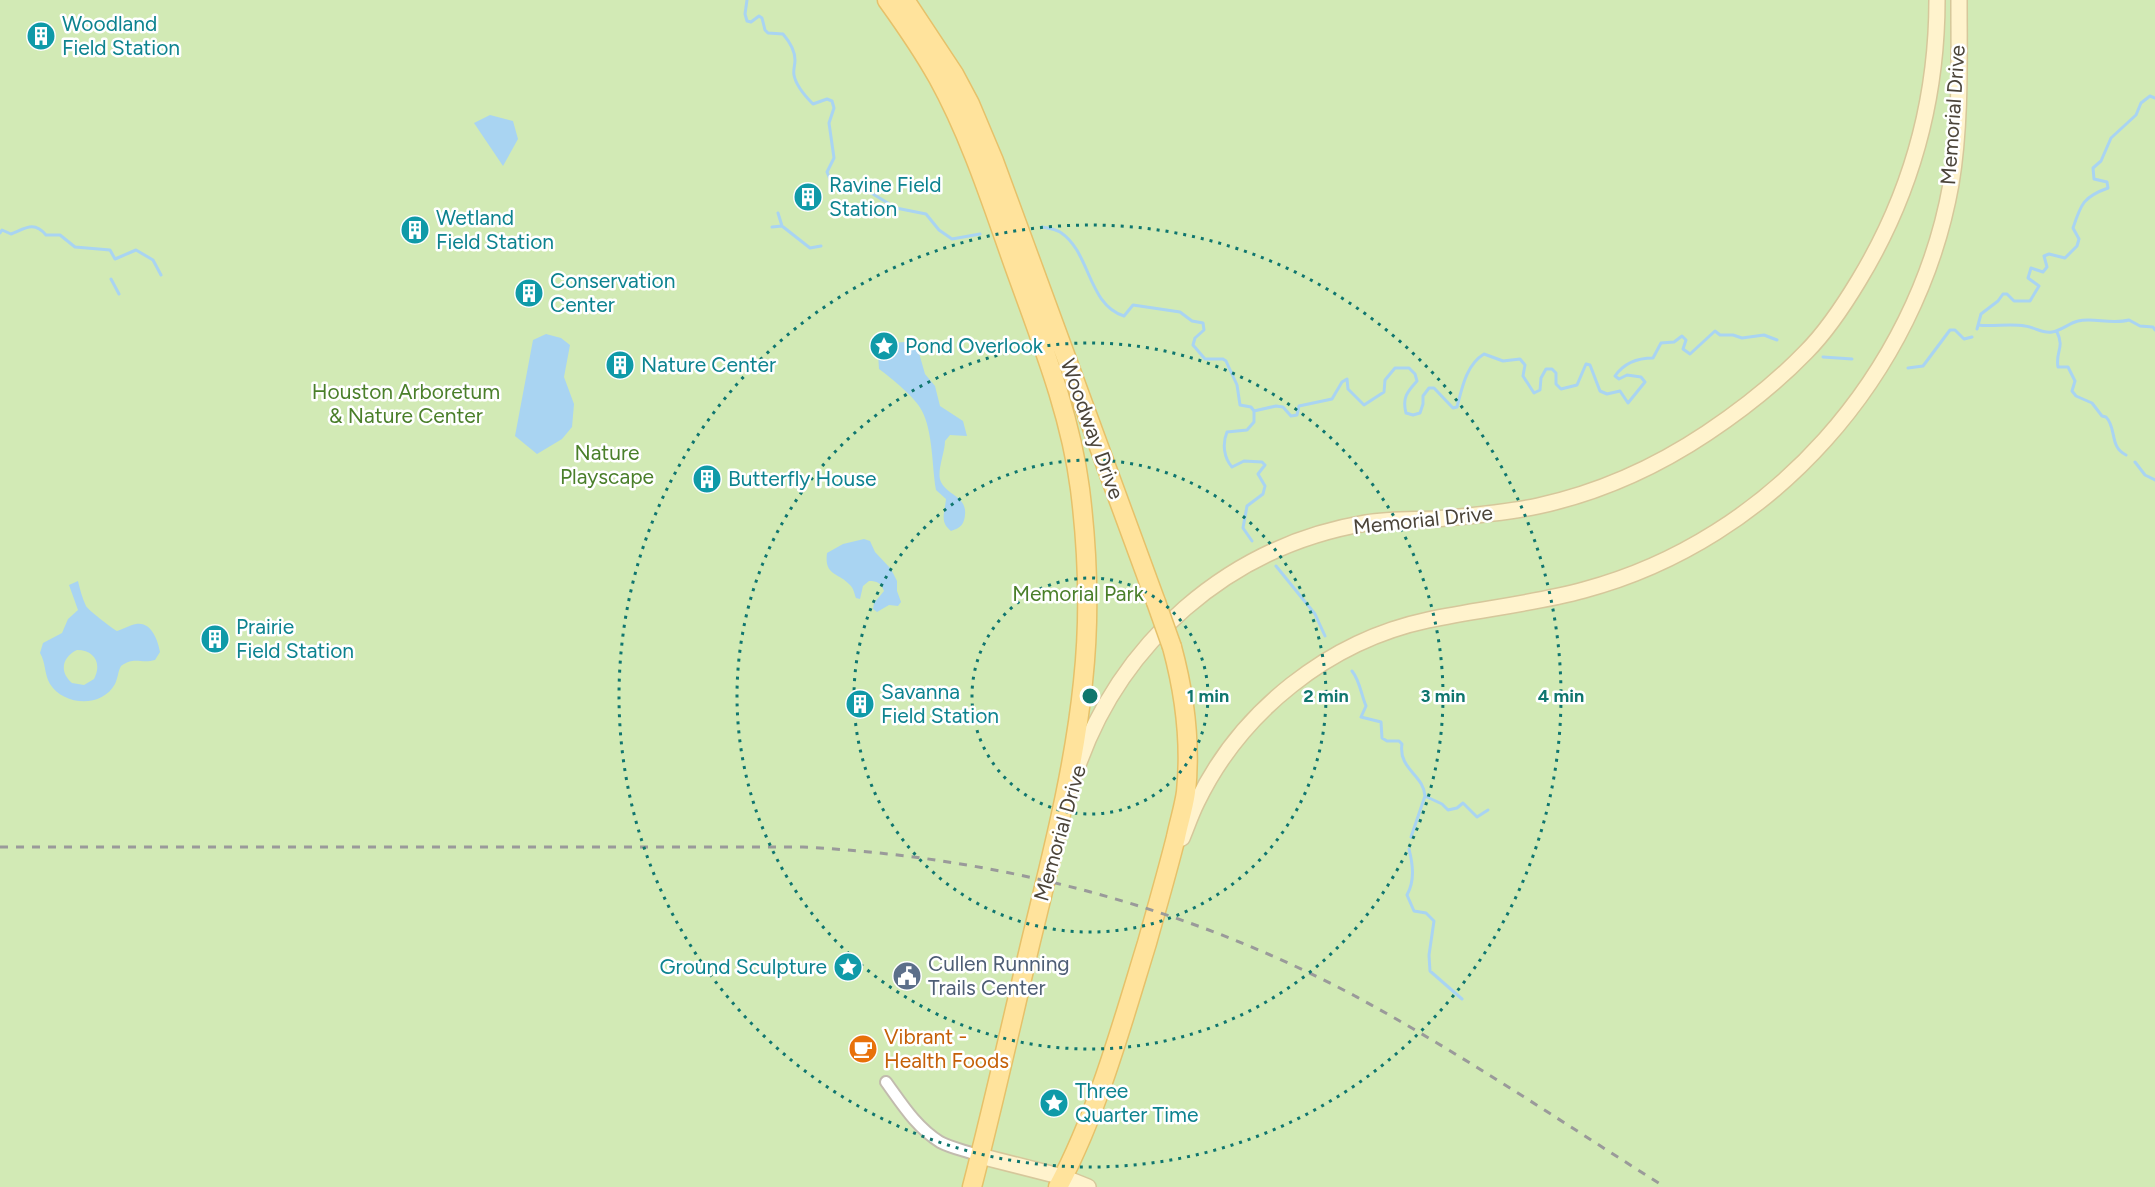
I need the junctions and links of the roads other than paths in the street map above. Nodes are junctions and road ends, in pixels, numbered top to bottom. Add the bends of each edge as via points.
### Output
1 (887, 0) edge
2 (905, 0) edge
3 (1937, 0) edge
4 (1959, 0) edge
5 (1034, 295) junction
6 (1057, 832) junction
7 (1166, 880) junction
8 (886, 1082) dead end
9 (980, 1156) junction
10 (1060, 1182) edge
11 (972, 1187) edge
12 (1088, 1187) edge

1 - 5 main road, Woodway Drive via 953,108
2 - 5 main road, Woodway Drive via 970,104 994,161
3 - 6 main road, Memorial Drive via 1929,101 1917,153 1899,203 1876,252 1833,320 1769,387 1729,418 1656,463 1609,485 1537,507 1365,523 1327,532 1254,561 1216,584 1163,628 1120,682 1084,749
4 - 7 main road, Memorial Drive via 1954,160 1936,245 1898,338 1856,405 1814,452 1763,498 1684,552 1583,591 1400,627 1344,650 1302,676 1250,723 1211,776
5 - 6 main road, Woodway Drive via 1072,444 1087,565 1083,682
5 - 7 main road, Woodway Drive, bridge via 1156,603 1172,648 1185,705 1186,793
6 - 9 main road, Memorial Drive
7 - 10 main road, Memorial Drive via 1109,1065
8 - 9 street via 929,1134 942,1143
9 - 10 main road
9 - 11 main road, Memorial Drive
10 - 12 main road

